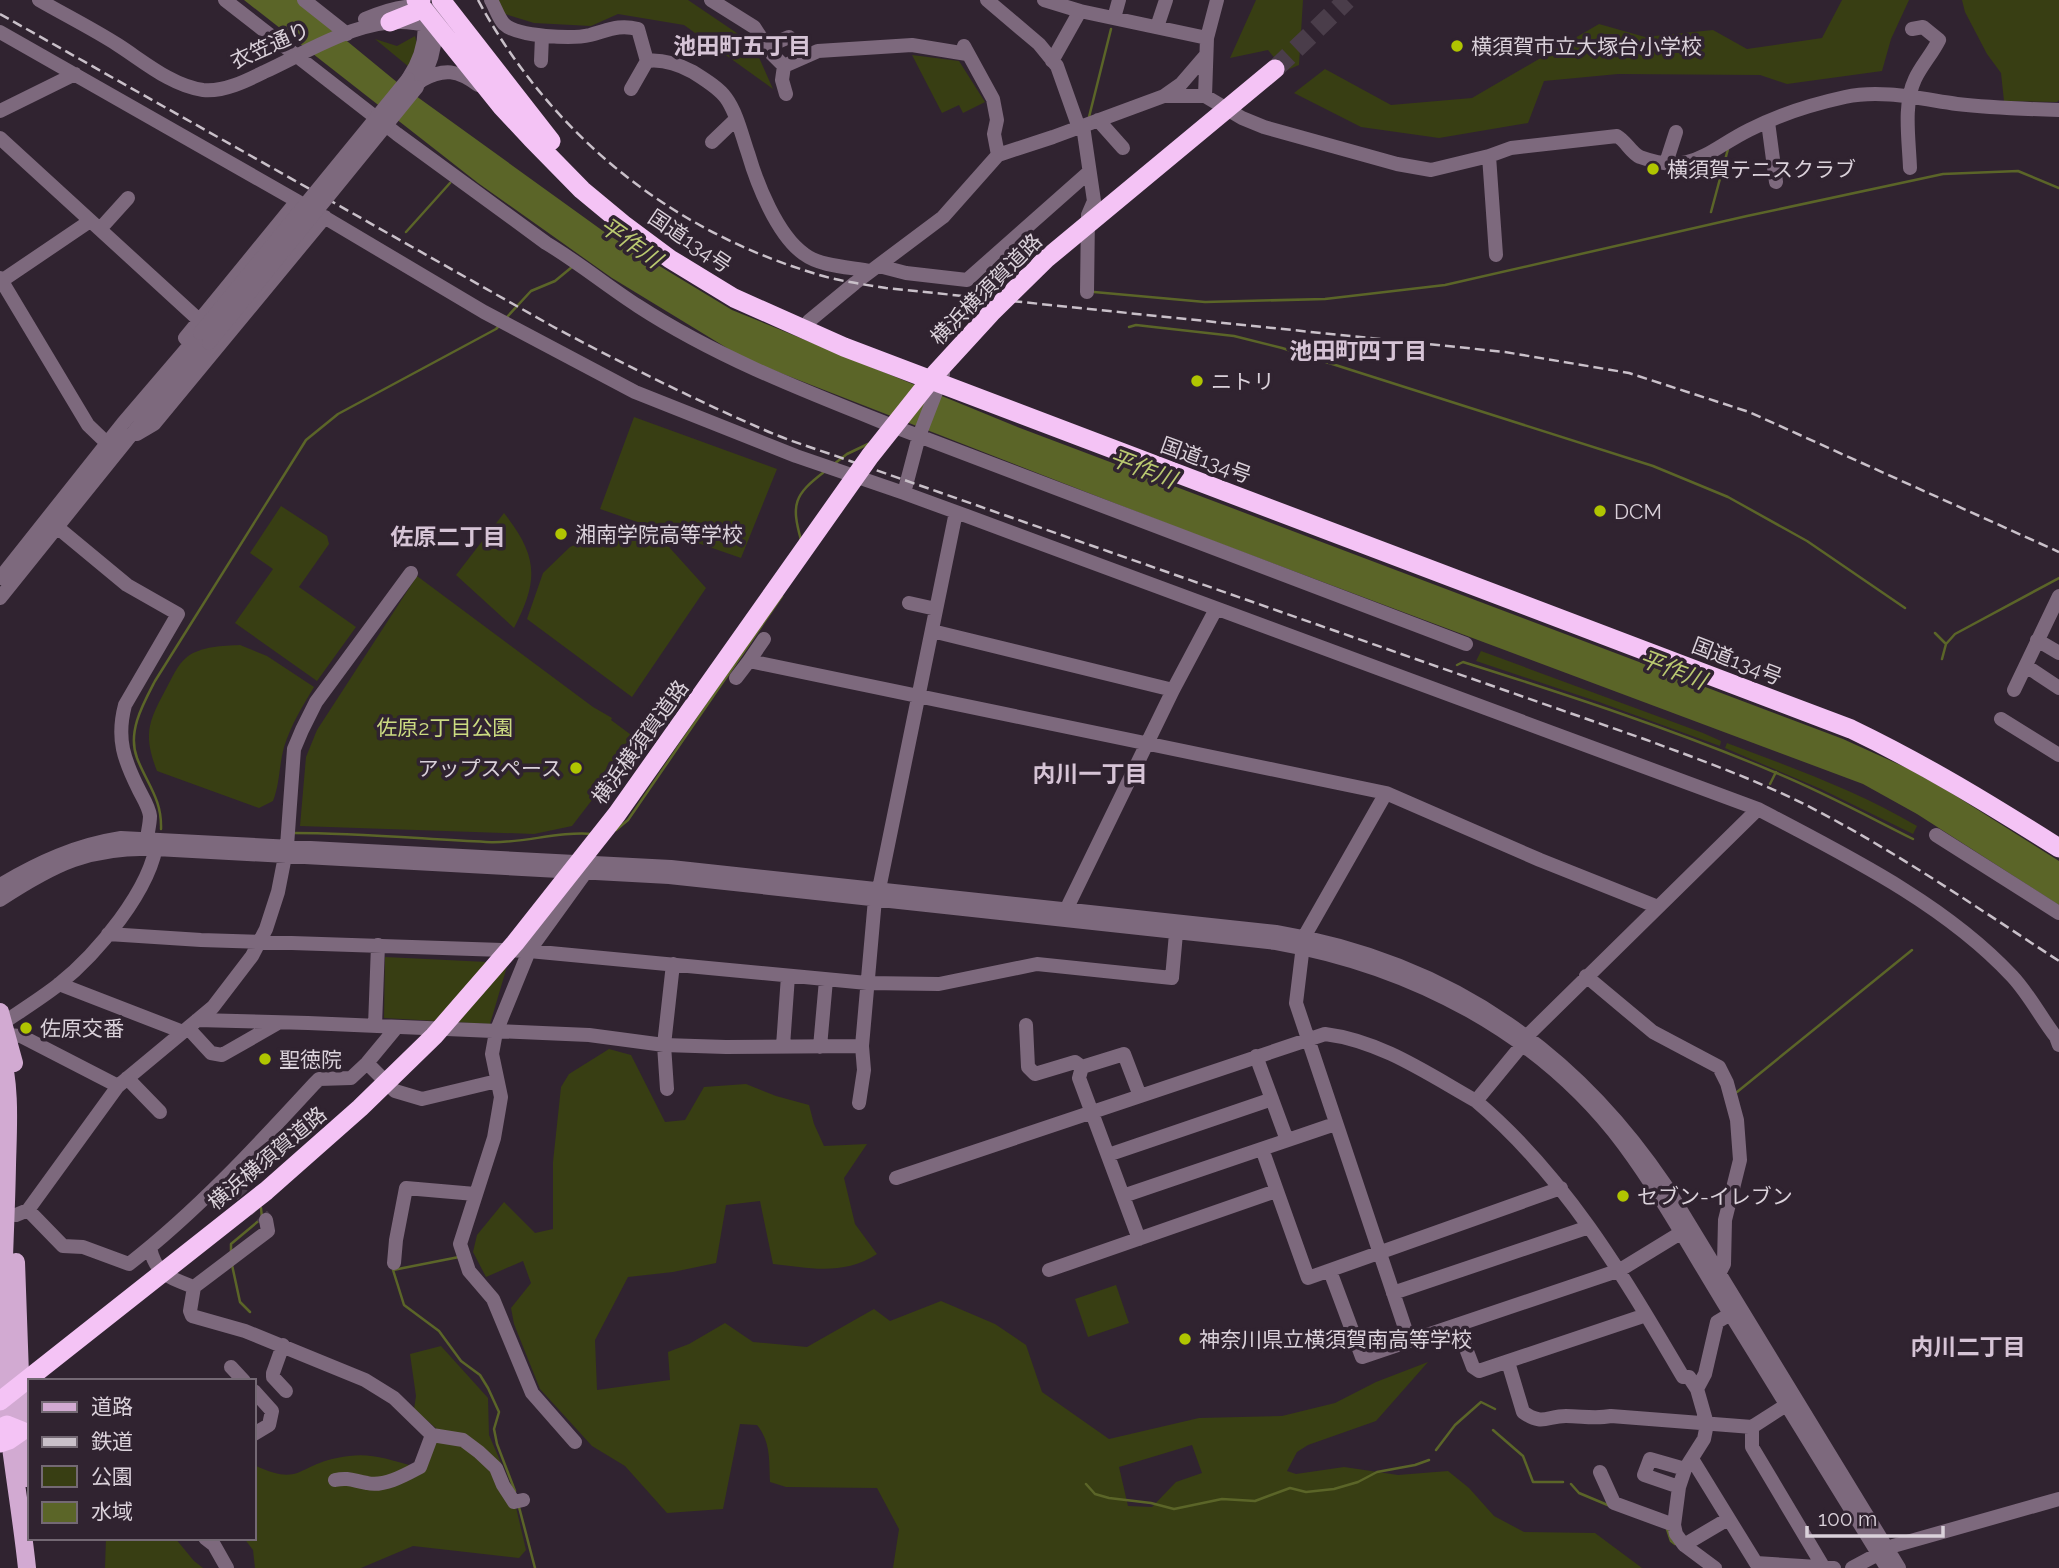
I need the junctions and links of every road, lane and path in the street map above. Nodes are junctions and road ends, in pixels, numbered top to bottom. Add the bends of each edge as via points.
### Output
1 (39, 0) edge
2 (225, 0) edge
3 (304, 0) edge
4 (387, 0) edge
5 (492, 0) edge
6 (711, 0) edge
7 (987, 0) edge
8 (1044, 0) edge
9 (1119, 0) edge
10 (1166, 0) edge
11 (1217, 0) edge
12 (432, 10) edge
13 (1080, 11) junction
14 (1114, 19) junction
15 (390, 22) joint
16 (1157, 27) junction
17 (1912, 29) dead end
18 (343, 31) junction
19 (0, 32) edge
20 (542, 36) junction
21 (789, 37) dead end
22 (1207, 38) junction
23 (768, 46) junction
24 (297, 53) junction
25 (1206, 54) junction
26 (541, 61) dead end
27 (647, 61) junction
28 (1052, 61) junction
29 (784, 66) junction
30 (75, 74) junction
31 (416, 82) junction
32 (631, 89) dead end
33 (786, 94) dead end
34 (1164, 96) junction
35 (1205, 96) junction
36 (1909, 97) junction
37 (502, 107) junction
38 (2059, 110) edge
39 (0, 111) edge
40 (736, 119) junction
41 (1098, 120) junction
42 (1768, 122) junction
43 (1081, 127) junction
44 (1675, 132) dead end
45 (0, 138) edge
46 (712, 142) dead end
47 (1123, 148) dead end
48 (998, 155) junction
49 (1489, 156) junction
50 (1666, 163) junction
51 (1910, 168) dead end
52 (1090, 172) junction
53 (1776, 182) dead end
54 (128, 198) dead end
55 (297, 201) junction
56 (284, 217) junction
57 (325, 217) junction
58 (95, 225) junction
59 (312, 234) junction
60 (1496, 255) dead end
61 (875, 268) junction
62 (1, 280) edge
63 (1087, 292) dead end
64 (806, 326) junction
65 (203, 332) junction
66 (940, 382) junction
67 (920, 433) junction
68 (127, 440) junction
69 (111, 449) junction
70 (904, 493) junction
71 (956, 512) junction
72 (57, 527) junction
73 (411, 573) dead end
74 (0, 578) edge
75 (2059, 596) edge
76 (0, 598) edge
77 (909, 603) dead end
78 (936, 609) junction
79 (1216, 609) junction
80 (2055, 617) edge
81 (932, 631) junction
82 (764, 639) dead end
83 (2037, 640) junction
84 (1466, 644) dead end
85 (2059, 653) edge
86 (749, 661) junction
87 (2026, 666) junction
88 (736, 678) dead end
89 (2059, 688) edge
90 (1173, 690) junction
91 (2014, 690) dead end
92 (918, 697) junction
93 (2001, 719) dead end
94 (1149, 744) junction
95 (2059, 755) edge
96 (1386, 793) junction
97 (1758, 809) junction
98 (2059, 833) edge
99 (1936, 835) dead end
100 (153, 842) junction
101 (2059, 848) edge
102 (285, 851) junction
103 (587, 866) junction
104 (0, 885) edge
105 (877, 894) junction
106 (0, 900) edge
107 (1658, 907) junction
108 (2059, 913) edge
109 (1065, 914) junction
110 (1176, 926) junction
111 (108, 934) junction
112 (260, 941) junction
113 (1303, 942) junction
114 (377, 945) junction
115 (528, 951) junction
116 (673, 964) junction
117 (788, 976) junction
118 (1586, 976) junction
119 (826, 980) junction
120 (867, 983) junction
121 (59, 984) junction
122 (279, 1022) junction
123 (1026, 1025) dead end
124 (375, 1026) junction
125 (189, 1027) junction
126 (396, 1028) junction
127 (2, 1030) edge
128 (496, 1032) junction
129 (1306, 1039) junction
130 (1525, 1041) junction
131 (664, 1045) junction
132 (2059, 1045) edge
133 (783, 1046) junction
134 (862, 1046) junction
135 (820, 1047) junction
136 (1256, 1056) junction
137 (367, 1063) junction
138 (1082, 1067) junction
139 (497, 1081) junction
140 (123, 1082) junction
141 (667, 1089) dead end
142 (1140, 1096) junction
143 (1272, 1099) junction
144 (1476, 1101) junction
145 (859, 1103) dead end
146 (160, 1112) dead end
147 (1092, 1112) junction
148 (1335, 1124) junction
149 (1287, 1140) junction
150 (1262, 1149) junction
151 (1108, 1155) junction
152 (896, 1178) dead end
153 (1561, 1188) junction
154 (1276, 1191) junction
155 (475, 1194) junction
156 (1123, 1196) junction
157 (22, 1213) junction
158 (266, 1220) dead end
159 (1589, 1227) junction
160 (1686, 1230) junction
161 (3, 1234) edge
162 (1139, 1240) junction
163 (150, 1248) junction
164 (1379, 1253) junction
165 (394, 1263) dead end
166 (1049, 1270) dead end
167 (1329, 1270) junction
168 (1619, 1270) junction
169 (1719, 1275) junction
170 (194, 1287) junction
171 (1393, 1293) junction
172 (1735, 1311) junction
173 (1646, 1315) junction
174 (1457, 1325) junction
175 (1409, 1340) junction
176 (283, 1345) junction
177 (1508, 1362) junction
178 (231, 1367) dead end
179 (2, 1374) edge
180 (242, 1379) edge
181 (1697, 1389) junction
182 (286, 1391) dead end
183 (256, 1393) edge
184 (0, 1395) edge
185 (0, 1401) edge
186 (1791, 1402) junction
187 (26, 1409) edge
188 (1707, 1424) junction
189 (1752, 1427) junction
190 (8, 1433) edge
191 (256, 1433) edge
192 (432, 1435) junction
193 (575, 1442) dead end
194 (1688, 1464) junction
195 (1600, 1472) dead end
196 (335, 1480) dead end
197 (1679, 1487) junction
198 (28, 1493) edge
199 (2059, 1499) edge
200 (523, 1500) dead end
201 (1728, 1519) junction
202 (1674, 1525) junction
203 (34, 1540) edge
204 (208, 1540) edge
205 (1684, 1545) junction
206 (1883, 1551) junction
207 (27, 1568) edge
208 (37, 1568) edge
209 (227, 1568) edge
210 (1715, 1568) edge
211 (1824, 1568) edge
212 (1834, 1568) edge
213 (1852, 1568) edge
214 (1887, 1568) edge
215 (1899, 1568) edge

1 - 24 street, 衣笠通り via 120,46 205,83 238,77
2 - 24 street
3 - 18 street
4 - 18 street, 衣笠通り
5 - 20 street via 505,25
6 - 23 street via 754,27
7 - 28 street
8 - 13 street
9 - 14 street
10 - 16 street
11 - 22 street
12 - 15 highway
12 - 18 street, 衣笠通り via 390,10
12 - 31 street
12 - 37 highway, 国道134号
12 - 64 highway, 国道134号 via 469,36 539,128 589,183 676,251
13 - 14 street
13 - 28 street
14 - 16 street
15 - 18 street, 衣笠通り
16 - 22 street
17 - 36 street via 1923,27 1938,40
18 - 24 street, 衣笠通り
19 - 30 street
20 - 26 street
20 - 27 street via 581,36 625,25 638,29
21 - 23 street
22 - 25 street
23 - 29 street
24 - 67 street via 397,134 639,307 720,353 817,396
25 - 34 street via 1181,84
25 - 35 street
27 - 32 street
27 - 40 street via 679,66 702,78 727,99
28 - 43 street
29 - 33 street
29 - 48 street via 818,51 912,45 966,50 993,99
30 - 39 street
30 - 55 street
31 - 37 street via 452,71 466,76
31 - 65 street, bridge
34 - 35 street
34 - 41 street
35 - 49 street via 1264,127 1397,164 1432,170
36 - 38 street
36 - 42 street via 1848,96
36 - 51 street
37 - 64 highway, 国道134号 via 582,190 670,259 734,298
40 - 46 street
40 - 61 street via 760,186 794,245 816,260
41 - 43 street
41 - 47 street
42 - 50 street via 1699,160
42 - 53 street
43 - 48 street
43 - 52 street
44 - 50 street
45 - 58 street
48 - 61 street via 943,217
49 - 50 street via 1511,148 1617,136 1637,156
49 - 60 street
52 - 61 street via 967,280
52 - 63 street via 1094,201 1088,215
54 - 58 street
55 - 56 street
55 - 57 street
56 - 59 street
56 - 65 street
57 - 59 street
57 - 70 street via 484,312 635,392
58 - 62 street
58 - 65 street
59 - 68 street via 154,424
61 - 64 street
62 - 69 street via 88,425
64 - 66 highway, 国道134号
65 - 68 street
65 - 69 street via 123,423
66 - 67 street
66 - 98 highway, 国道134号 via 1856,719 1917,748
66 - 101 highway, 国道134号 via 1851,729 1965,788
67 - 70 street
67 - 84 street
68 - 69 street
69 - 72 street
69 - 74 street
70 - 71 street
71 - 78 street
71 - 79 street
72 - 76 street
72 - 100 street via 127,585 178,614 125,705 122,718 126,766 147,806
73 - 102 street via 316,702 302,730 294,749
75 - 80 street
77 - 78 street
78 - 81 street
79 - 90 street
79 - 97 street
80 - 83 street
81 - 90 street
81 - 92 street
82 - 86 street
83 - 85 street
83 - 87 street
86 - 88 street
86 - 92 street
87 - 89 street
87 - 91 street
90 - 94 street
92 - 94 street
92 - 105 street
93 - 95 street
94 - 96 street
94 - 109 street
96 - 107 street
96 - 113 street
97 - 107 street
97 - 132 street via 1851,858 1989,953 2014,979
99 - 108 street
100 - 102 street
100 - 104 street via 121,838 79,846
100 - 106 street via 76,858
100 - 111 street via 154,859
102 - 103 street
102 - 112 street via 278,892
103 - 105 street via 760,875
103 - 115 street
105 - 109 street
105 - 120 street
107 - 118 street
109 - 110 street
110 - 113 street
110 - 120 street via 1172,978 1037,964 939,984
111 - 112 street
111 - 121 street
112 - 114 street
112 - 125 street via 213,1007
113 - 129 street via 1296,1003
113 - 130 street via 1361,952 1424,975 1479,1003
114 - 115 street
114 - 124 street
115 - 116 street
115 - 128 street
116 - 117 street
116 - 131 street
117 - 119 street
117 - 133 street
118 - 130 street
118 - 169 street via 1653,1032 1719,1067 1727,1083 1737,1120 1740,1160 1725,1220 1724,1264
119 - 120 street
119 - 135 street
120 - 134 street
121 - 125 street
121 - 127 street
122 - 124 street
122 - 125 street
122 - 125 street via 222,1055 211,1053
123 - 138 street via 1028,1067 1035,1074 1075,1062
124 - 126 street
125 - 140 street
126 - 128 street
126 - 137 street
127 - 140 street
127 - 157 main road via 14,1064
127 - 161 main road via 8,1110
128 - 131 street via 589,1035
128 - 139 street via 492,1054
129 - 136 street
129 - 144 street via 1325,1034 1345,1036 1380,1048
129 - 148 street
130 - 144 street
130 - 160 street via 1559,1061 1614,1116 1645,1155
131 - 133 street
131 - 141 street
133 - 135 street
134 - 135 street
134 - 145 street
136 - 142 street
136 - 143 street
137 - 139 street via 395,1091 422,1099
137 - 163 street via 351,1078 319,1079 229,1181
138 - 142 street via 1124,1054
138 - 147 street via 1079,1078
139 - 155 street via 501,1097 496,1128
140 - 146 street
140 - 157 street
142 - 147 street
143 - 149 street
143 - 151 street
144 - 153 street via 1508,1128
147 - 151 street
147 - 152 street
148 - 149 street
148 - 164 street
149 - 150 street
150 - 154 street
150 - 156 street
151 - 156 street
153 - 159 street
153 - 164 street
154 - 162 street
154 - 167 street via 1308,1278
155 - 165 street via 406,1188
155 - 193 street via 460,1244 469,1271 493,1299 532,1393
156 - 162 street
157 - 163 street via 63,1246 83,1247 129,1264
157 - 187 main road via 16,1300
158 - 170 street via 268,1231
159 - 168 street
159 - 171 street
160 - 168 street
160 - 169 street
160 - 172 street
161 - 179 main road
162 - 166 street
163 - 170 street via 153,1263 167,1277
164 - 167 street
164 - 171 street
167 - 175 street via 1362,1357
168 - 173 street
168 - 174 street
169 - 172 street
170 - 176 street via 192,1316
171 - 175 street
172 - 181 street via 1717,1322
172 - 186 street
173 - 177 street
173 - 181 street via 1683,1377 1689,1377
174 - 175 street
174 - 177 street via 1473,1367 1479,1371
176 - 182 street via 273,1377
176 - 192 street via 365,1380 394,1398
177 - 188 street via 1523,1412 1533,1419 1611,1416
178 - 180 street
179 - 190 main road
181 - 188 street
183 - 191 street via 272,1411 269,1425
184 - 185 highway, 横浜横須賀道路, bridge via 298,1157 401,1062 588,843 862,454 928,372 1032,264 1273,67 1046,259 948,359 863,465 617,814 434,1036 266,1191
186 - 189 street
186 - 206 street
187 - 190 main road
188 - 189 street
188 - 194 street via 1704,1439
189 - 211 street via 1752,1447
190 - 198 main road
190 - 207 main road
192 - 196 street via 420,1467 405,1475 369,1484 348,1477
192 - 200 street via 463,1440 496,1468 514,1502
194 - 197 street
194 - 197 street via 1650,1459 1644,1475
194 - 201 street
195 - 202 street via 1614,1503
197 - 202 street
199 - 206 street
201 - 205 street
201 - 211 street via 1756,1563
202 - 205 street
203 - 208 main road
204 - 209 street
205 - 210 street
206 - 213 street
206 - 214 street
206 - 215 street
211 - 212 street

